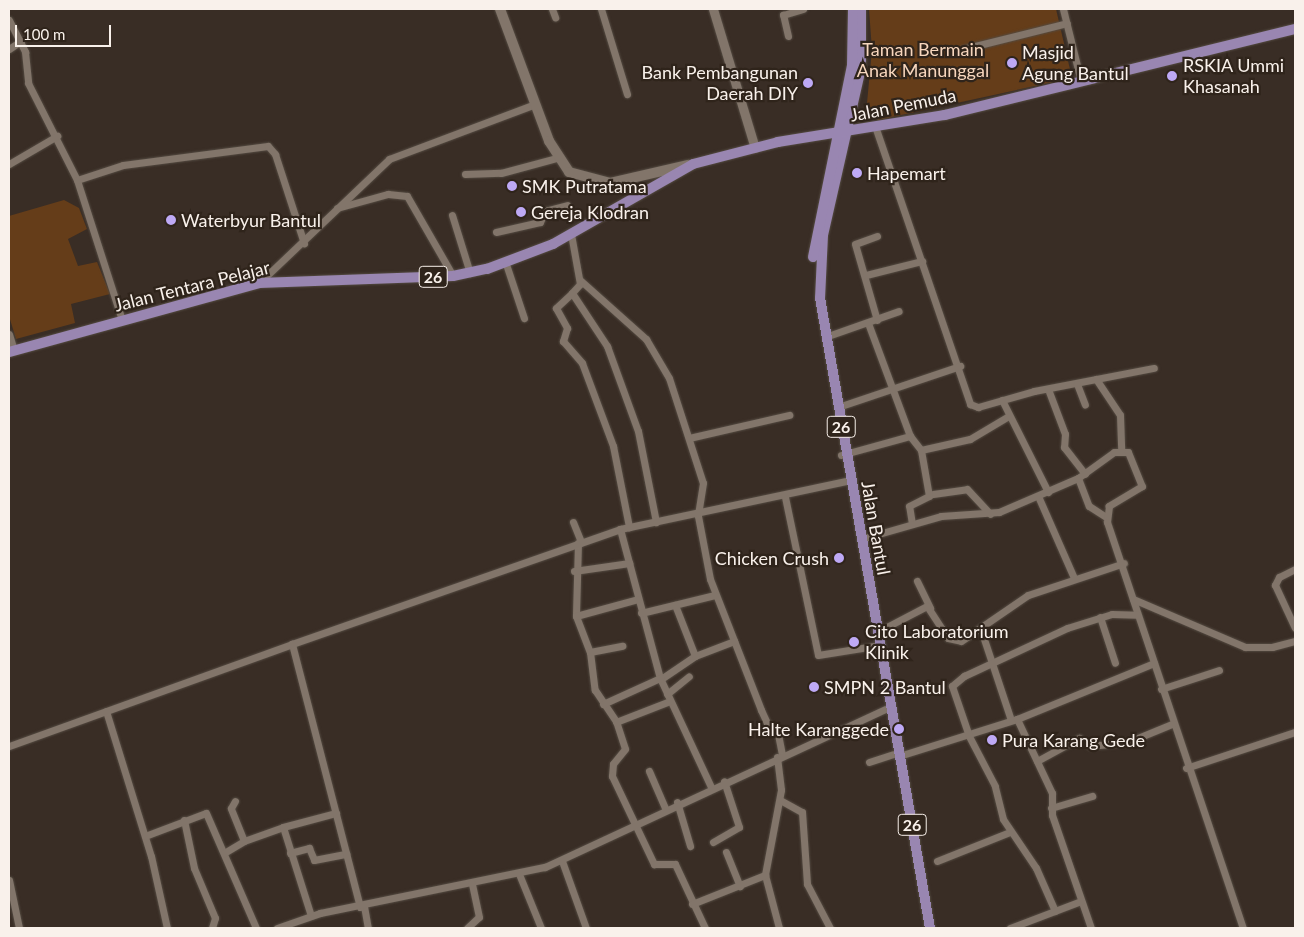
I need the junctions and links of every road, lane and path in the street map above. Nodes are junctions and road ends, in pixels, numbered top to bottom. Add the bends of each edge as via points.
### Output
1 (500, 9) edge
2 (552, 9) edge
3 (601, 9) edge
4 (713, 9) edge
5 (803, 9) edge
6 (853, 9) edge
7 (861, 9) edge
8 (1063, 9) edge
9 (555, 17) dead end
10 (9, 20) edge
11 (1067, 23) junction
12 (1295, 29) edge
13 (788, 36) dead end
14 (21, 41) junction
15 (9, 49) edge
16 (963, 49) dead end
17 (1081, 82) junction
18 (627, 94) dead end
19 (535, 104) junction
20 (876, 129) junction
21 (841, 134) junction
22 (57, 136) junction
23 (755, 148) junction
24 (557, 158) junction
25 (706, 161) junction
26 (9, 164) edge
27 (464, 174) dead end
28 (78, 180) junction
29 (567, 205) dead end
30 (336, 208) junction
31 (452, 215) dead end
32 (496, 232) dead end
33 (571, 234) junction
34 (877, 236) dead end
35 (304, 242) junction
36 (922, 261) junction
37 (506, 264) junction
38 (470, 272) junction
39 (866, 275) junction
40 (453, 276) junction
41 (580, 280) junction
42 (259, 283) junction
43 (572, 293) junction
44 (899, 311) dead end
45 (524, 318) dead end
46 (122, 320) junction
47 (877, 320) junction
48 (868, 323) junction
49 (9, 334) edge
50 (825, 337) junction
51 (11, 351) edge
52 (960, 366) junction
53 (1154, 368) dead end
54 (1096, 379) junction
55 (1077, 384) junction
56 (1048, 389) junction
57 (894, 392) junction
58 (1002, 400) junction
59 (1085, 405) dead end
60 (838, 407) junction
61 (789, 416) dead end
62 (1008, 416) junction
63 (910, 436) junction
64 (689, 438) junction
65 (921, 450) junction
66 (1121, 450) junction
67 (843, 454) junction
68 (1085, 474) junction
69 (1078, 478) junction
70 (846, 482) junction
71 (1048, 492) junction
72 (933, 494) dead end
73 (1038, 496) junction
74 (785, 497) junction
75 (990, 514) junction
76 (698, 516) junction
77 (1106, 517) junction
78 (574, 522) dead end
79 (656, 522) junction
80 (912, 524) junction
81 (629, 527) junction
82 (620, 530) junction
83 (861, 539) junction
84 (579, 543) junction
85 (629, 563) junction
86 (1124, 563) junction
87 (1295, 569) edge
88 (574, 571) junction
89 (1074, 578) junction
90 (917, 581) dead end
91 (715, 594) junction
92 (638, 600) junction
93 (1134, 602) junction
94 (675, 604) junction
95 (930, 608) junction
96 (641, 613) junction
97 (1137, 614) junction
98 (576, 616) junction
99 (1100, 617) junction
100 (1295, 628) edge
101 (981, 630) junction
102 (877, 632) junction
103 (734, 641) junction
104 (1295, 641) edge
105 (292, 644) junction
106 (622, 646) dead end
107 (874, 646) junction
108 (590, 652) junction
109 (694, 656) junction
110 (1115, 662) dead end
111 (1154, 663) junction
112 (991, 664) junction
113 (1220, 670) dead end
114 (689, 676) dead end
115 (660, 678) junction
116 (1161, 689) junction
117 (668, 698) junction
118 (603, 704) junction
119 (885, 709) junction
120 (106, 711) junction
121 (1014, 719) junction
122 (616, 722) junction
123 (1172, 724) junction
124 (1295, 732) edge
125 (969, 736) junction
126 (9, 746) edge
127 (896, 755) junction
128 (780, 756) junction
129 (1038, 761) junction
130 (869, 762) dead end
131 (1186, 768) junction
132 (649, 771) dead end
133 (724, 781) junction
134 (711, 787) junction
135 (1092, 796) dead end
136 (780, 800) junction
137 (235, 801) dead end
138 (677, 802) junction
139 (665, 808) junction
140 (1051, 808) junction
141 (336, 813) junction
142 (184, 820) junction
143 (634, 822) junction
144 (283, 827) junction
145 (1010, 832) junction
146 (145, 836) junction
147 (244, 841) junction
148 (713, 842) dead end
149 (690, 846) dead end
150 (726, 852) dead end
151 (224, 853) junction
152 (290, 853) junction
153 (346, 854) junction
154 (562, 860) junction
155 (937, 860) dead end
156 (518, 874) junction
157 (765, 875) junction
158 (9, 880) edge
159 (472, 883) junction
160 (740, 886) junction
161 (1081, 901) junction
162 (692, 904) junction
163 (362, 906) junction
164 (1055, 911) junction
165 (311, 916) junction
166 (19, 928) edge
167 (167, 928) edge
168 (212, 928) edge
169 (256, 928) edge
170 (277, 928) edge
171 (368, 928) edge
172 (467, 928) edge
173 (541, 928) edge
174 (586, 928) edge
175 (705, 928) edge
176 (779, 928) edge
177 (830, 928) edge
178 (925, 928) edge
179 (930, 928) edge
180 (1010, 928) edge
181 (1091, 928) edge
182 (1243, 928) edge

1 - 19 main road
2 - 9 street
3 - 18 street
4 - 23 street
5 - 13 street via 783,15
6 - 21 main road via 854,59
7 - 21 main road via 861,68
8 - 11 street
10 - 14 street
11 - 16 street
11 - 17 street
12 - 17 main road, Jalan Pemuda
14 - 15 street
14 - 22 street via 28,83
17 - 20 main road, Jalan Pemuda
19 - 24 main road
19 - 30 street via 399,152 372,172
20 - 21 main road, Jalan Pemuda
20 - 36 street
21 - 23 main road, Jalan Tentara Pelajar / 26
21 - 50 main road, Jalan Bantul / 26 via 820,255
21 - 67 main road, Jalan Bantul / 26 via 812,272
22 - 26 street
22 - 28 street
23 - 25 main road, Jalan Tentara Pelajar / 26
24 - 25 main road via 578,177 610,183
24 - 27 street via 500,174
25 - 33 main road, Jalan Tentara Pelajar / 26 via 663,178
28 - 35 street via 123,165 268,146 276,154
28 - 46 street
29 - 32 street via 545,211 540,222
30 - 35 street
30 - 40 street via 388,194 407,196
31 - 38 street
33 - 37 main road, Jalan Tentara Pelajar / 26
33 - 41 street
34 - 39 street via 855,242
35 - 42 street
36 - 39 street
36 - 52 street
37 - 38 main road, Jalan Tentara Pelajar / 26
37 - 45 street
38 - 40 main road, Jalan Tentara Pelajar / 26
39 - 47 street
40 - 42 main road, Jalan Tentara Pelajar / 26
41 - 43 street
41 - 64 street via 652,347 669,378
42 - 46 main road, Jalan Tentara Pelajar / 26
43 - 79 street via 606,346 642,443
43 - 81 street via 556,308 566,328 563,341 582,363 613,446
44 - 47 street
46 - 51 main road, Jalan Tentara Pelajar / 26
47 - 48 street
48 - 50 street
48 - 57 street
49 - 51 street
50 - 60 main road, Jalan Bantul / 26
52 - 57 street
52 - 58 street via 972,405
53 - 54 street
54 - 55 street
54 - 66 street via 1120,415
55 - 56 street
55 - 59 street
56 - 58 street
56 - 68 street via 1065,434 1064,447
57 - 60 street
57 - 63 street
58 - 62 street
60 - 67 main road, Jalan Bantul / 26
61 - 64 street
62 - 65 street via 970,440
62 - 71 street
63 - 65 street
63 - 67 street
64 - 76 street via 703,483
65 - 80 street via 929,496 909,506
66 - 68 street
66 - 77 street via 1131,456 1142,484 1109,506
67 - 70 main road, Jalan Bantul / 26
67 - 83 main road, Jalan Bantul / 26
68 - 69 street
69 - 71 street
69 - 77 street via 1089,506
70 - 74 street
70 - 107 main road, Jalan Bantul / 26
71 - 73 street
72 - 75 street via 956,487 967,489
73 - 75 street
73 - 89 street
74 - 76 street
74 - 107 street via 818,655
75 - 80 street via 941,516
76 - 79 street
76 - 91 street
77 - 86 street
78 - 84 street
79 - 81 street
80 - 83 street
81 - 82 street
82 - 84 street
82 - 85 street
83 - 102 main road, Jalan Bantul / 26
84 - 88 street
84 - 105 street
85 - 88 street
85 - 92 street
86 - 89 street
86 - 93 street
87 - 100 street via 1279,577 1275,585
88 - 98 street
89 - 101 street via 1017,600
90 - 95 street
91 - 94 street
91 - 103 street
92 - 96 street
92 - 98 street
93 - 97 street
93 - 104 street via 1245,646 1272,647
94 - 96 street
94 - 109 street
95 - 101 street via 951,640 966,640
95 - 102 street via 922,607
96 - 115 street
97 - 99 street
97 - 111 street
98 - 108 street
99 - 110 street
99 - 112 street
101 - 112 street via 989,642
102 - 127 main road, Jalan Bantul / 26
103 - 109 street
103 - 128 street via 761,710 769,725 778,729
105 - 120 street
105 - 141 street
106 - 108 street
107 - 119 main road, Jalan Bantul / 26
108 - 118 street via 595,690
109 - 115 street
111 - 116 street
111 - 121 street
112 - 121 street
112 - 125 street via 952,686
113 - 116 street
114 - 117 street
115 - 117 street
115 - 118 street
116 - 123 street
117 - 122 street
117 - 134 street
118 - 122 street
119 - 127 main road, Jalan Bantul / 26
119 - 128 street
120 - 126 street
120 - 146 street
121 - 125 street
121 - 129 street
122 - 143 street via 626,752 613,764 612,776
123 - 129 street via 1128,742 1090,746 1079,738
123 - 131 street
124 - 131 street
125 - 127 street
125 - 145 street via 995,786
127 - 130 street
127 - 178 main road, Jalan Bantul / 26
127 - 179 main road, Jalan Bantul / 26
128 - 133 street
128 - 136 street
129 - 140 street via 1052,793
131 - 182 street
132 - 139 street
133 - 134 street
133 - 148 street via 739,827
134 - 138 street
135 - 140 street
136 - 157 street
136 - 177 street via 802,812 807,884
137 - 147 street via 231,808
138 - 139 street
138 - 149 street
139 - 143 street
140 - 161 street
141 - 144 street
141 - 153 street
142 - 146 street
142 - 151 street via 205,812
142 - 168 street via 194,868 216,920
143 - 154 street
143 - 162 street via 654,864 675,864
144 - 147 street
144 - 152 street
145 - 155 street
145 - 164 street via 1036,868
146 - 167 street
147 - 151 street
150 - 160 street
151 - 169 street
152 - 153 street via 309,848 314,860
152 - 165 street
153 - 163 street
154 - 156 street
154 - 174 street
156 - 159 street
156 - 173 street
157 - 160 street
157 - 176 street
158 - 166 street
159 - 163 street
159 - 172 street via 479,917
160 - 162 street
161 - 164 street
161 - 181 street
162 - 175 street
163 - 165 street
163 - 171 street
164 - 180 street
165 - 170 street

